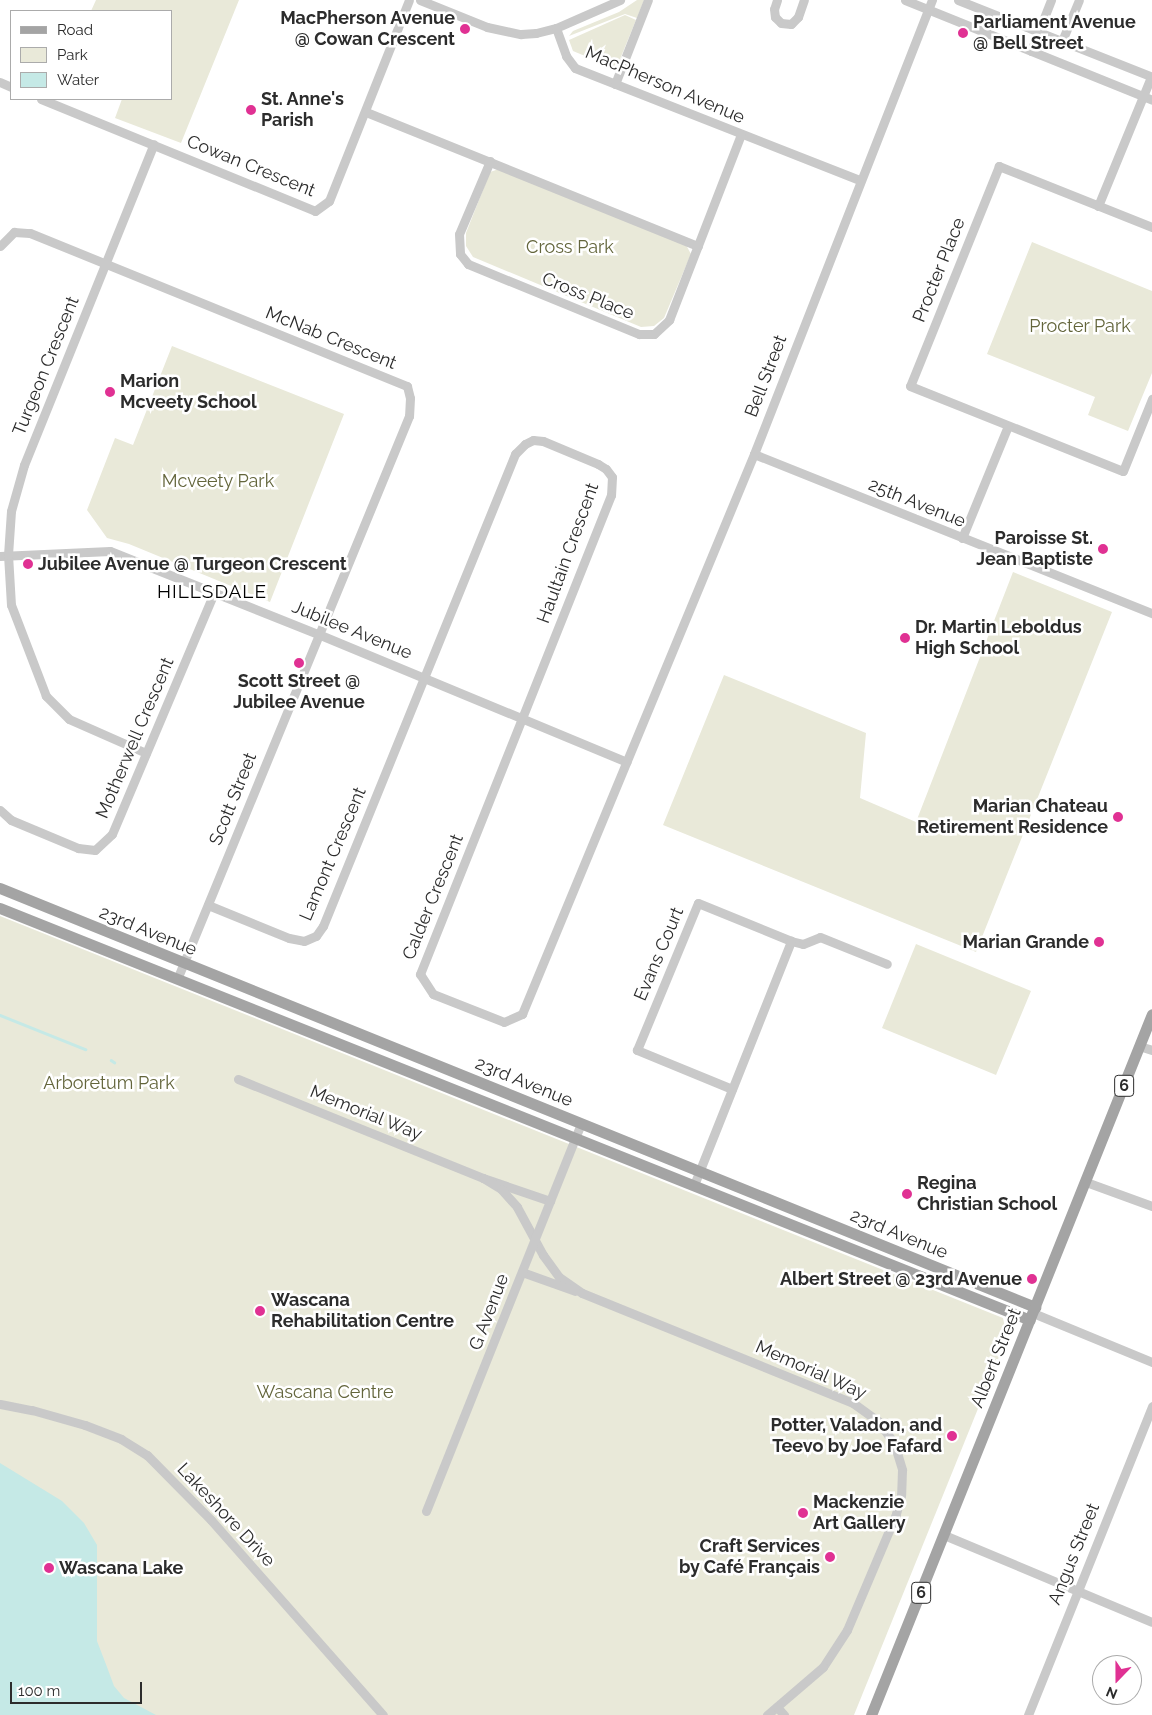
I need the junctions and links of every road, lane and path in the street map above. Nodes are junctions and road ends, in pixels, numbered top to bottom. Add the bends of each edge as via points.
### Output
1 (410, 0) edge
2 (420, 0) edge
3 (620, 0) edge
4 (648, 0) edge
5 (777, 0) edge
6 (804, 0) edge
7 (905, 0) edge
8 (932, 0) edge
9 (958, 0) edge
10 (1051, 0) edge
11 (1079, 0) edge
12 (928, 9) junction
13 (556, 28) junction
14 (1038, 32) junction
15 (1062, 41) junction
16 (1031, 51) junction
17 (1151, 77) edge
18 (615, 84) junction
19 (1143, 96) junction
20 (44, 100) edge
21 (1152, 100) edge
22 (366, 112) junction
23 (741, 134) junction
24 (154, 144) junction
25 (490, 161) junction
26 (859, 180) junction
27 (1098, 206) junction
28 (1152, 227) edge
29 (0, 246) edge
30 (698, 246) junction
31 (105, 263) junction
32 (1152, 399) edge
33 (1008, 426) junction
34 (754, 454) junction
35 (962, 538) junction
36 (4, 556) edge
37 (214, 593) junction
38 (1152, 613) edge
39 (318, 634) junction
40 (423, 676) junction
41 (522, 717) junction
42 (146, 753) junction
43 (627, 762) junction
44 (0, 810) edge
45 (0, 888) edge
46 (208, 905) junction
47 (0, 908) edge
48 (791, 941) junction
49 (184, 964) junction
50 (887, 964) dead end
51 (178, 978) junction
52 (1152, 1014) edge
53 (1140, 1046) junction
54 (1152, 1050) edge
55 (238, 1079) dead end
56 (732, 1089) junction
57 (581, 1124) junction
58 (576, 1138) junction
59 (699, 1172) junction
60 (482, 1178) junction
61 (1086, 1182) junction
62 (694, 1185) junction
63 (550, 1201) junction
64 (1152, 1206) edge
65 (534, 1240) junction
66 (522, 1272) junction
67 (582, 1293) junction
68 (1032, 1314) junction
69 (1152, 1362) edge
70 (0, 1404) edge
71 (1152, 1406) edge
72 (426, 1512) dead end
73 (944, 1535) junction
74 (1076, 1590) junction
75 (1152, 1622) edge
76 (777, 1707) junction
77 (383, 1715) edge
78 (767, 1715) edge
79 (784, 1715) edge
80 (871, 1715) edge
81 (1028, 1715) edge

1 - 22 street, Cowan Crescent
2 - 13 street via 487,27 509,32 536,33
3 - 13 street
4 - 18 street
5 - 6 street via 775,17 781,23 790,24 798,17
7 - 12 street
8 - 12 street, Bell Street
9 - 14 street
10 - 14 street
11 - 15 street
12 - 16 street
12 - 26 street, Bell Street
13 - 18 street, MacPherson Avenue via 566,56 575,68
14 - 15 street
14 - 16 street
15 - 17 street
16 - 19 street
17 - 19 street
18 - 23 street, MacPherson Avenue
19 - 21 street
19 - 27 street
20 - 24 street, Cowan Crescent
22 - 24 street, Cowan Crescent via 329,200 315,211
22 - 25 street
23 - 26 street, MacPherson Avenue
23 - 30 street, Cross Place
24 - 31 street, Turgeon Crescent
25 - 30 street
25 - 30 street, Cross Place via 459,234 460,254 468,264 639,334 654,334 669,320
26 - 34 street, Bell Street
27 - 28 street, Procter Place
27 - 33 street, Procter Place via 999,166 910,386
29 - 31 street, McNab Crescent via 14,232 30,233
31 - 36 street, Turgeon Crescent via 24,465 11,510
31 - 39 street, McNab Crescent via 407,386 409,416
32 - 33 street, Procter Place via 1123,471
33 - 35 street
34 - 35 street, 25th Avenue
34 - 43 street, Bell Street
35 - 38 street, 25th Avenue
36 - 37 street, Jubilee Avenue via 110,551
36 - 42 street, Turgeon Crescent via 11,605 46,696 69,718
37 - 39 street, Jubilee Avenue
37 - 42 street, Motherwell Crescent
39 - 40 street, Jubilee Avenue
39 - 46 street, Scott Street
40 - 41 street, Jubilee Avenue
40 - 41 street, Haultain Crescent via 515,454 533,440 543,441 598,464 612,477 613,486
40 - 46 street, Lamont Crescent via 323,926 316,936 304,941 289,938
41 - 43 street, Jubilee Avenue
41 - 43 street, Calder Crescent via 420,974 433,994 504,1022 522,1014
42 - 44 street, Motherwell Crescent via 112,834 95,850 78,848 11,820
45 - 49 main road, 23rd Avenue
46 - 49 street, Scott Street
47 - 51 main road, 23rd Avenue
48 - 50 street via 803,944 820,937
48 - 56 street
48 - 56 street, Evans Court via 698,903 637,1050
49 - 51 street, Scott Street
49 - 57 main road, 23rd Avenue
51 - 58 main road, 23rd Avenue
52 - 53 main road, Albert Street / 6
53 - 54 street
53 - 61 main road, Albert Street / 6
55 - 60 street, Memorial Way
56 - 59 street
57 - 58 street, G Avenue
57 - 59 main road, 23rd Avenue
58 - 62 main road, 23rd Avenue
58 - 63 street, G Avenue
59 - 62 street
59 - 68 main road, 23rd Avenue
60 - 63 street, Memorial Way
60 - 65 street, Memorial Way via 501,1189 517,1208
61 - 64 street
61 - 68 main road, Albert Street / 6
62 - 68 main road, 23rd Avenue
63 - 65 street, G Avenue
65 - 66 street, G Avenue
65 - 67 street, Memorial Way via 559,1277
66 - 67 street
66 - 72 street, G Avenue
67 - 76 street, Memorial Way via 853,1403 878,1421 894,1443 902,1470 901,1495 847,1630 823,1667
68 - 69 street, 23rd Avenue
68 - 73 main road, Albert Street / 6
70 - 77 street, Lakeshore Drive via 85,1425 121,1439 147,1455 211,1520
71 - 74 street, Angus Street
73 - 74 street
73 - 80 main road, Albert Street / 6
74 - 75 street
74 - 81 street, Angus Street
76 - 78 street, Memorial Way
76 - 79 street

